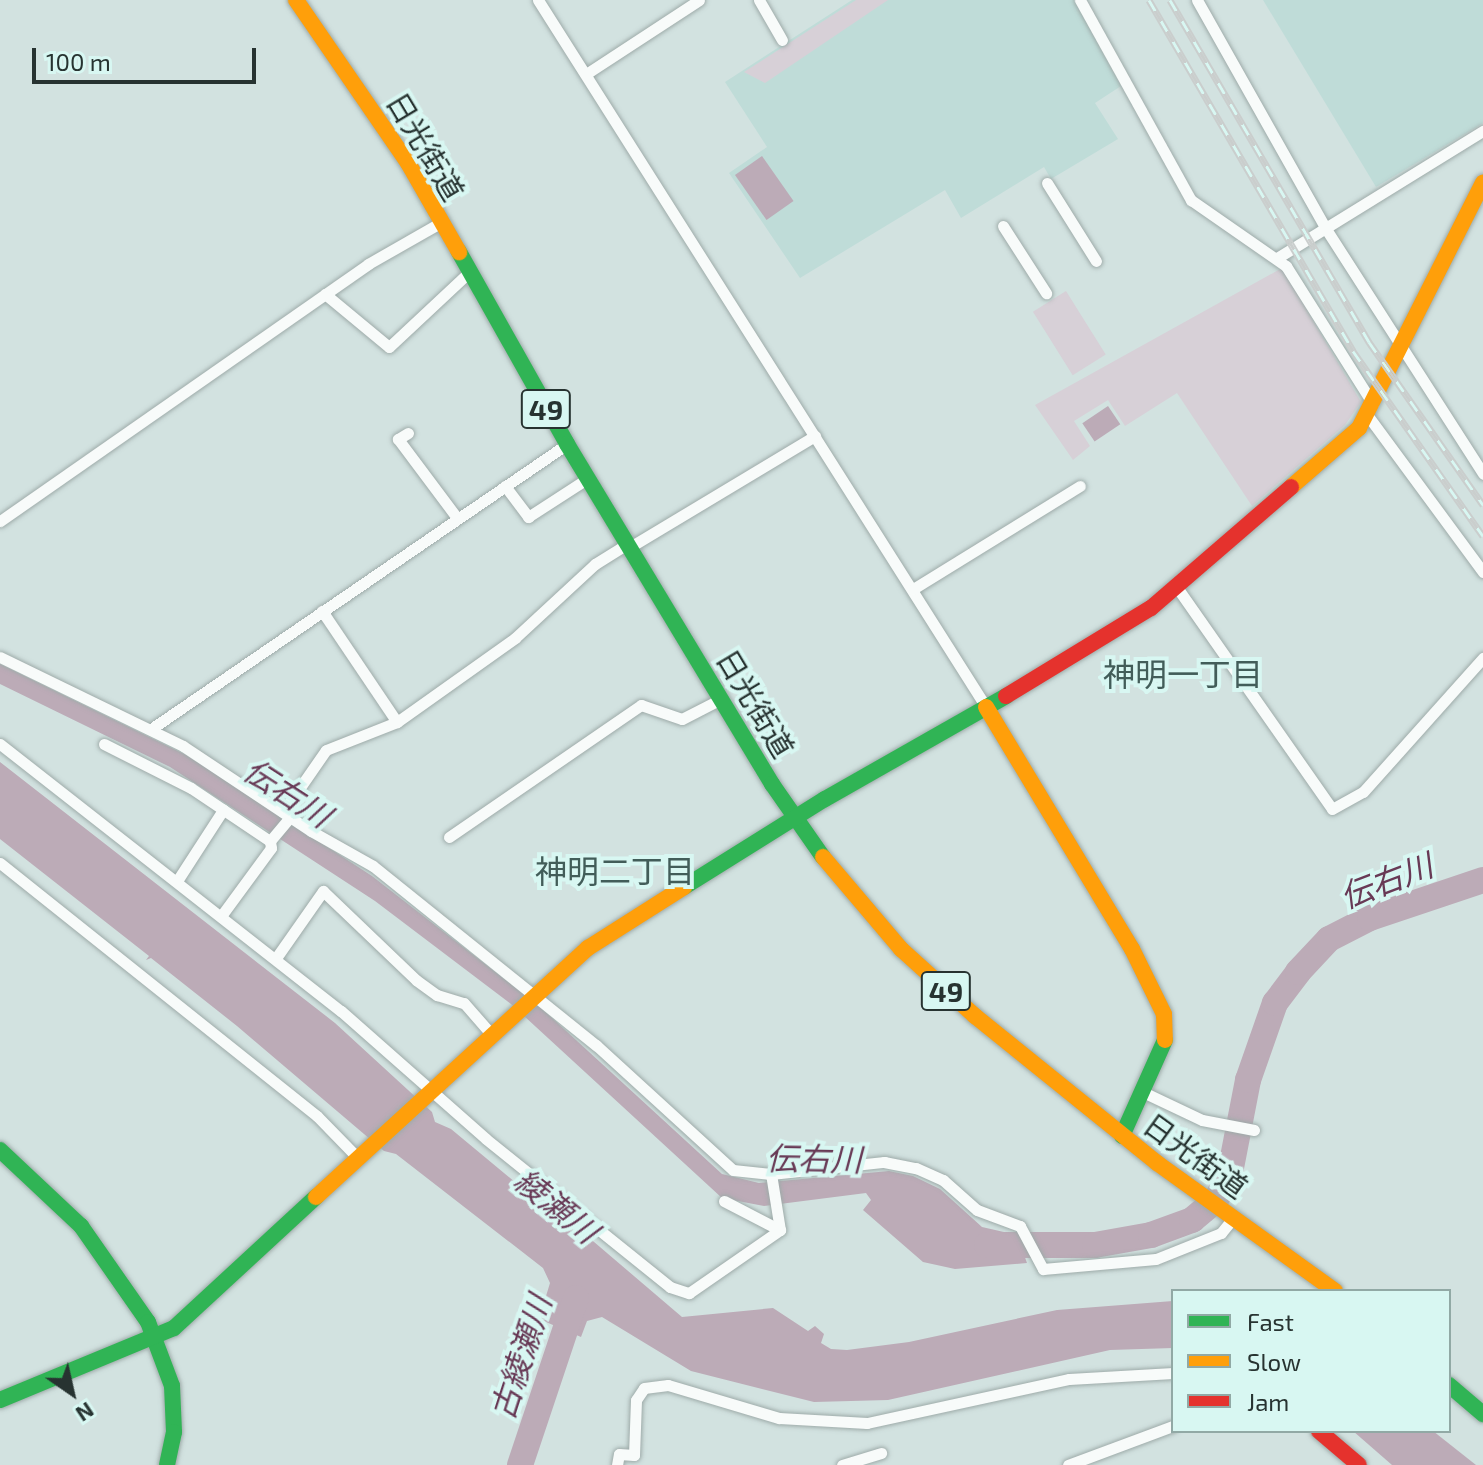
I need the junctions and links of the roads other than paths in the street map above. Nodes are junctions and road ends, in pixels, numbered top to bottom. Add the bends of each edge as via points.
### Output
1 (296, 0) edge
2 (538, 0) edge
3 (699, 0) edge
4 (759, 0) edge
5 (1080, 0) edge
6 (1197, 0) edge
7 (782, 40) dead end
8 (586, 74) junction
9 (1483, 131) edge
10 (1047, 183) dead end
11 (1480, 194) edge
12 (440, 223) junction
13 (1003, 226) dead end
14 (1326, 229) junction
15 (1277, 258) junction
16 (1096, 261) dead end
17 (468, 273) junction
18 (1046, 293) dead end
19 (325, 294) junction
20 (1399, 349) junction
21 (1370, 410) junction
22 (408, 433) dead end
23 (815, 436) junction
24 (567, 444) junction
25 (1483, 474) edge
26 (588, 478) junction
27 (505, 486) junction
28 (1080, 486) dead end
29 (457, 518) junction
30 (0, 521) edge
31 (629, 545) junction
32 (1483, 572) edge
33 (1176, 586) junction
34 (913, 589) junction
35 (322, 611) junction
36 (0, 657) edge
37 (1483, 658) edge
38 (721, 699) junction
39 (986, 707) junction
40 (397, 722) junction
41 (151, 729) junction
42 (0, 744) edge
43 (104, 744) dead end
44 (223, 810) junction
45 (286, 816) junction
46 (795, 819) junction
47 (449, 837) dead end
48 (271, 839) junction
49 (0, 863) edge
50 (177, 881) junction
51 (221, 916) junction
52 (276, 958) junction
53 (534, 995) junction
54 (491, 1034) junction
55 (426, 1091) junction
56 (1145, 1093) junction
57 (1254, 1130) dead end
58 (1122, 1136) junction
59 (0, 1150) edge
60 (361, 1152) junction
61 (771, 1174) junction
62 (724, 1201) dead end
63 (1229, 1215) junction
64 (780, 1230) junction
65 (1332, 1289) edge
66 (157, 1339) junction
67 (1171, 1373) edge
68 (1451, 1387) edge
69 (0, 1400) edge
70 (1483, 1414) edge
71 (1171, 1427) edge
72 (1321, 1433) edge
73 (881, 1453) dead end
74 (167, 1465) edge
75 (617, 1465) edge
76 (842, 1465) edge
77 (1068, 1465) edge
78 (1359, 1465) edge

1 - 12 street, 日光街道 / 49 via 393,140
2 - 8 street
3 - 8 street
4 - 7 street
5 - 15 street via 1191,200
6 - 14 street
8 - 23 street
9 - 14 street
10 - 16 street
11 - 20 street
12 - 17 street, 日光街道 / 49
12 - 19 street
13 - 18 street
14 - 15 street
14 - 20 street
15 - 21 street
17 - 19 street via 389,347
17 - 24 street, 日光街道 / 49
19 - 30 street
20 - 21 street
20 - 25 street
21 - 32 street
21 - 33 street
22 - 29 street via 398,439
23 - 31 street
23 - 34 street
24 - 26 street, 日光街道 / 49
24 - 27 street
26 - 27 street via 528,517
26 - 31 street, 日光街道 / 49
27 - 29 street
28 - 34 street
29 - 35 street
31 - 38 street, 日光街道 / 49
31 - 40 street via 595,564 515,638
33 - 37 street via 1332,809 1363,792
33 - 39 street via 1103,641
34 - 39 street
35 - 40 street
35 - 41 street
36 - 41 street
38 - 46 street, 日光街道 / 49
38 - 47 street via 682,719 641,705
39 - 46 street
39 - 56 street via 1124,936 1164,1014 1165,1045
40 - 45 street via 326,750
41 - 45 street
42 - 50 street
43 - 44 street
44 - 48 street
44 - 50 street
45 - 48 street
45 - 53 street via 373,866
46 - 53 street via 588,948
46 - 58 street, 日光街道 / 49 via 839,880 901,949
48 - 51 street via 271,848
49 - 60 street
50 - 51 street
51 - 52 street
52 - 54 street via 323,891 416,980 437,995 464,1003
52 - 55 street
53 - 54 street
53 - 61 street via 717,1158 750,1175
54 - 55 street
55 - 60 street
55 - 64 street via 670,1287 689,1293
56 - 57 street via 1202,1120
56 - 58 street
58 - 63 street, 日光街道 / 49
59 - 66 street via 99,1247
60 - 66 street via 250,1260
61 - 63 street via 884,1162 916,1168 943,1180 977,1210 1020,1226 1041,1267 1156,1259 1211,1239
61 - 64 street
62 - 64 street
63 - 65 street, 日光街道 / 49
66 - 69 street
66 - 74 street via 174,1413
67 - 75 street via 1069,1379 867,1423 779,1418 668,1385 644,1388 636,1400 634,1455 619,1454
68 - 70 street
71 - 77 street
72 - 78 street
73 - 76 street

